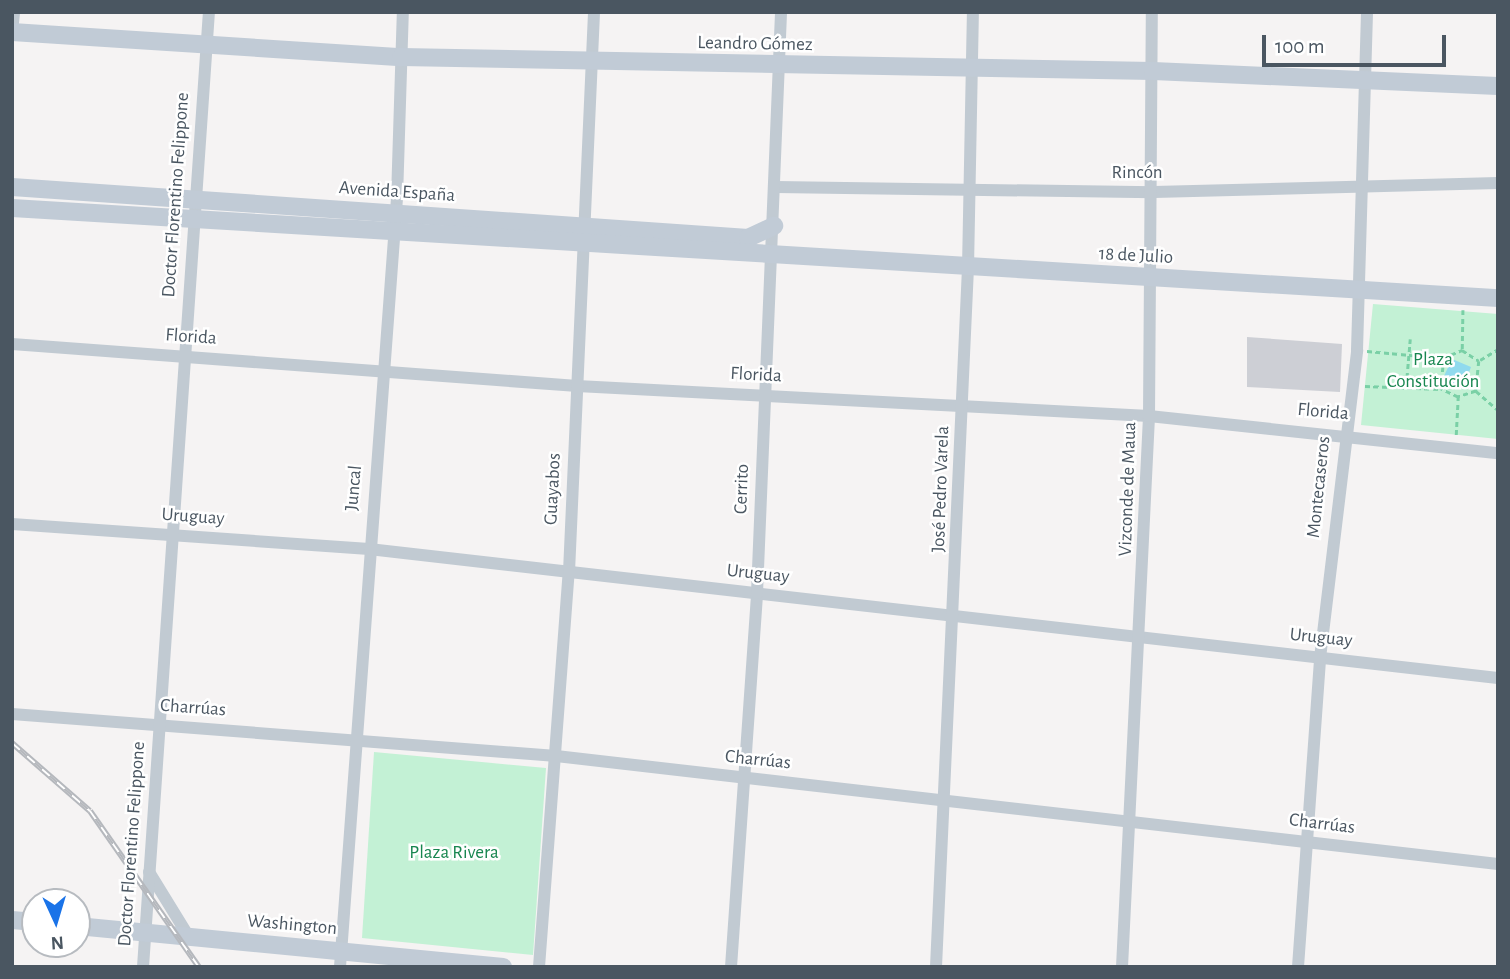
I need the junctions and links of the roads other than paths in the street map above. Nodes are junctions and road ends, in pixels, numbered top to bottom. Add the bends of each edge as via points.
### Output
1 (14, 12) edge
2 (209, 12) edge
3 (403, 12) edge
4 (594, 12) edge
5 (781, 12) edge
6 (973, 12) edge
7 (1152, 12) edge
8 (1367, 12) edge
9 (12, 32) edge
10 (206, 44) junction
11 (401, 57) junction
12 (593, 62) junction
13 (778, 65) junction
14 (974, 70) junction
15 (1153, 71) junction
16 (1364, 77) junction
17 (1498, 86) edge
18 (1498, 183) edge
19 (12, 187) edge
20 (776, 187) junction
21 (1362, 189) junction
22 (969, 192) junction
23 (1154, 192) junction
24 (197, 198) junction
25 (12, 208) edge
26 (396, 214) junction
27 (196, 220) junction
28 (774, 226) junction
29 (394, 232) junction
30 (584, 234) junction
31 (772, 255) junction
32 (968, 268) junction
33 (1152, 278) junction
34 (1358, 289) junction
35 (1498, 298) edge
36 (12, 344) edge
37 (181, 355) junction
38 (384, 371) junction
39 (577, 386) junction
40 (765, 394) junction
41 (963, 407) junction
42 (1149, 416) junction
43 (1345, 433) junction
44 (1498, 453) edge
45 (12, 524) edge
46 (171, 534) junction
47 (369, 549) junction
48 (569, 572) junction
49 (757, 593) junction
50 (955, 615) junction
51 (1142, 637) junction
52 (1320, 657) junction
53 (1498, 678) edge
54 (12, 714) edge
55 (160, 725) junction
56 (355, 740) junction
57 (556, 756) junction
58 (745, 778) junction
59 (947, 801) junction
60 (1132, 822) junction
61 (1305, 842) junction
62 (1498, 864) edge
63 (149, 872) junction
64 (91, 927) edge
65 (144, 933) junction
66 (189, 937) junction
67 (341, 959) edge
68 (143, 967) edge
69 (503, 967) edge
70 (539, 967) edge
71 (731, 967) edge
72 (936, 967) edge
73 (1122, 967) edge
74 (1298, 967) edge

1 - 9 street
2 - 10 street, Doctor Florentino Felippone
3 - 11 street, Juncal
4 - 12 street, Guayabos
5 - 13 street, Cerrito
6 - 14 street, José Pedro Varela
7 - 15 street, Vizconde de Maua
8 - 16 street, Montecaseros
9 - 10 street, Leandro Gómez
10 - 11 street, Leandro Gómez
10 - 24 street, Doctor Florentino Felippone
11 - 12 street, Leandro Gómez
11 - 26 street, Juncal
12 - 13 street, Leandro Gómez
12 - 30 street, Guayabos
13 - 14 street, Leandro Gómez
13 - 20 street, Cerrito
14 - 15 street, Leandro Gómez
14 - 22 street, José Pedro Varela
15 - 16 street, Leandro Gómez
15 - 23 street, Vizconde de Maua
16 - 17 street, Leandro Gómez
16 - 21 street, Montecaseros
18 - 21 street, Rincón
19 - 24 street, Avenida España
20 - 22 street, Rincón
20 - 28 street, Cerrito
21 - 23 street, Rincón
21 - 34 street, Montecaseros
22 - 23 street, Rincón
22 - 32 street, José Pedro Varela
23 - 33 street, Vizconde de Maua
24 - 26 street, Avenida España
24 - 27 street, Doctor Florentino Felippone
25 - 27 street, Avenida España
26 - 29 street, Juncal
26 - 30 street, Avenida España
27 - 29 street, Avenida España
27 - 37 street, Doctor Florentino Felippone
28 - 30 street, Avenida España via 748,238
28 - 31 street, Cerrito
29 - 30 street, Avenida España
29 - 38 street, Juncal
30 - 31 street, Avenida España
30 - 39 street, Guayabos
31 - 32 street, 18 de Julio
31 - 40 street, Cerrito
32 - 33 street, 18 de Julio
32 - 41 street, José Pedro Varela
33 - 34 street, 18 de Julio
33 - 42 street, Vizconde de Maua
34 - 35 street, 18 de Julio
34 - 43 street, Montecaseros via 1354,386
36 - 37 street, Florida
37 - 38 street, Florida
37 - 46 street, Doctor Florentino Felippone
38 - 39 street, Florida
38 - 47 street, Juncal
39 - 40 street, Florida
39 - 48 street, Guayabos
40 - 41 street, Florida
40 - 49 street, Cerrito
41 - 42 street, Florida
41 - 50 street, José Pedro Varela
42 - 43 street, Florida
42 - 51 street, Vizconde de Maua
43 - 44 street, Florida
43 - 52 street, Montecaseros
45 - 46 street, Uruguay
46 - 47 street, Uruguay
46 - 55 street, Doctor Florentino Felippone
47 - 48 street, Uruguay
47 - 56 street, Juncal
48 - 49 street, Uruguay
48 - 57 street, Guayabos
49 - 50 street, Uruguay
49 - 58 street, Cerrito
50 - 51 street, Uruguay
50 - 59 street, José Pedro Varela
51 - 52 street, Uruguay
51 - 60 street, Vizconde de Maua
52 - 53 street, Uruguay
52 - 61 street, Montecaseros
54 - 55 street, Charrúas
55 - 56 street, Charrúas
55 - 63 street, Doctor Florentino Felippone
56 - 57 street, Charrúas
56 - 67 street, Juncal
57 - 58 street, Charrúas
57 - 70 street, Guayabos
58 - 59 street, Charrúas
58 - 71 street, Cerrito
59 - 60 street, Charrúas
59 - 72 street, José Pedro Varela
60 - 61 street, Charrúas
60 - 73 street, Vizconde de Maua
61 - 62 street, Charrúas
61 - 74 street, Montecaseros
63 - 65 street, Doctor Florentino Felippone
63 - 66 street
64 - 65 street, Washington
65 - 66 street, Washington
65 - 68 street, Doctor Florentino Felippone
66 - 67 street, Washington
67 - 69 street, Washington

